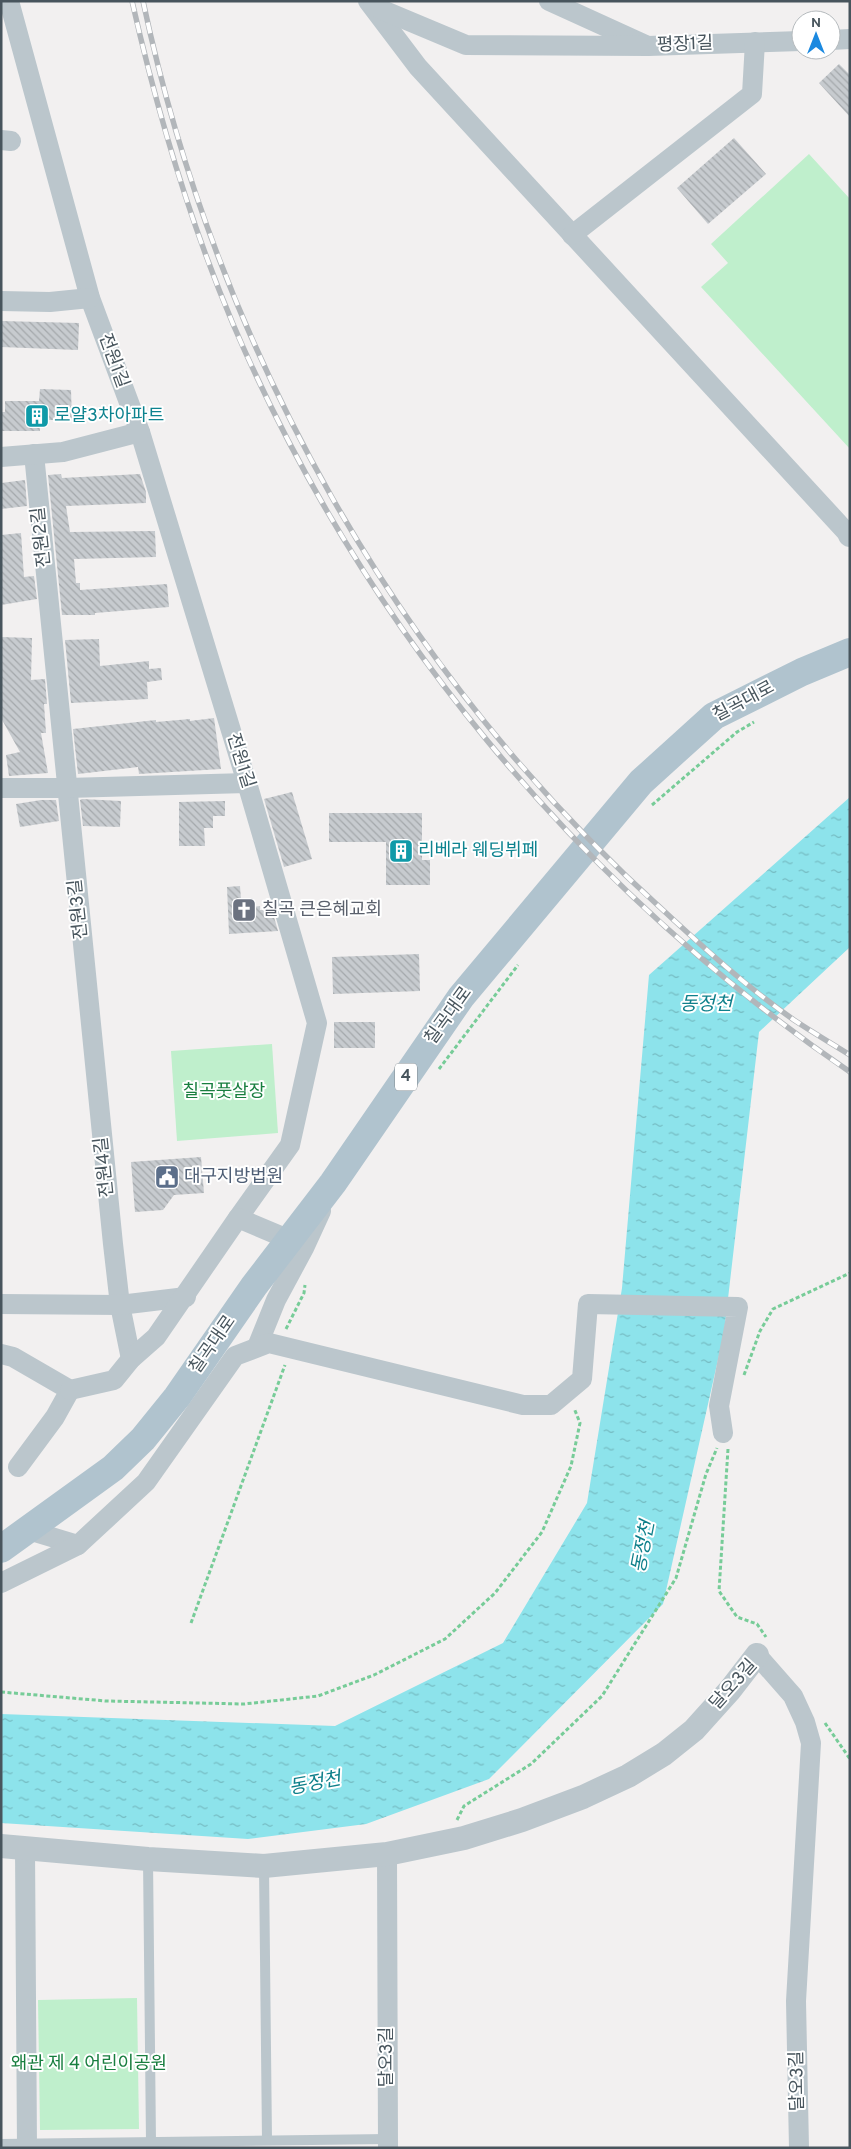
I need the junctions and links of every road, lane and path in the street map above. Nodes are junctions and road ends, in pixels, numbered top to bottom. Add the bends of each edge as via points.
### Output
1 (9, 1) edge
2 (549, 1) edge
3 (370, 3) edge
4 (791, 41) edge
5 (755, 42) junction
6 (648, 46) junction
7 (572, 235) junction
8 (90, 298) junction
9 (1, 301) edge
10 (140, 432) junction
11 (34, 454) junction
12 (1, 457) edge
13 (849, 535) edge
14 (50, 620) joint
15 (850, 652) edge
16 (762, 718) dead end
17 (247, 783) junction
18 (1, 788) edge
19 (67, 788) junction
20 (647, 810) dead end
21 (523, 958) dead end
22 (92, 1030) joint
23 (439, 1070) dead end
24 (333, 1183) junction
25 (238, 1218) junction
26 (290, 1240) junction
27 (850, 1273) edge
28 (307, 1276) dead end
29 (186, 1297) junction
30 (1, 1304) edge
31 (120, 1305) junction
32 (257, 1348) junction
33 (291, 1348) junction
34 (1, 1354) edge
35 (131, 1359) junction
36 (743, 1378) dead end
37 (70, 1390) junction
38 (567, 1391) junction
39 (723, 1434) junction
40 (18, 1467) dead end
41 (28, 1530) junction
42 (78, 1545) junction
43 (1, 1549) edge
44 (1, 1583) edge
45 (190, 1623) dead end
46 (762, 1648) junction
47 (1, 1692) edge
48 (822, 1718) dead end
49 (850, 1759) edge
50 (447, 1842) junction
51 (1, 1846) edge
52 (25, 1848) junction
53 (387, 1854) junction
54 (148, 1859) junction
55 (264, 1866) junction
56 (267, 2140) junction
57 (151, 2142) junction
58 (388, 2143) edge
59 (1, 2144) edge
60 (27, 2146) edge
61 (799, 2148) edge

1 - 8 street, 전원1길
2 - 6 street, 평장1길
3 - 6 street via 466,45
3 - 7 street via 418,67
4 - 5 street, 평장1길
5 - 6 street, 평장1길
5 - 7 street via 752,94
7 - 13 street
8 - 9 street via 50,302
8 - 10 street, 전원1길
10 - 11 street via 63,452
10 - 17 street, 전원1길
11 - 12 street
11 - 14 street, 전원2길
14 - 19 street, 전원3길
15 - 24 main road, 칠곡대로 / 4 via 714,716 641,782 461,997
16 - 20 path via 738,732
17 - 19 street
17 - 25 street, 전원1길 via 317,1023 290,1144
18 - 19 street
19 - 22 street, 전원3길
21 - 23 path
22 - 31 street, 전원4길
24 - 26 main road, 칠곡대로 / 4
24 - 32 street via 276,1300
25 - 26 street
25 - 29 street, 전원1길
26 - 41 main road, 칠곡대로 / 4 via 143,1439 113,1468
27 - 36 path via 773,1309 760,1331
28 - 33 path via 304,1293 284,1334
29 - 31 street
29 - 35 street, 전원1길 via 156,1337
30 - 31 street
31 - 35 street, 전원4길
32 - 33 street via 269,1343
32 - 42 street via 235,1356 146,1482
33 - 38 street via 523,1405 551,1405
33 - 45 path
34 - 37 street
35 - 37 street, 전원1길 via 114,1380
37 - 40 street
38 - 39 street via 582,1379 588,1304 738,1307 718,1406
38 - 47 path via 580,1423 571,1466 542,1532 495,1593 444,1639 374,1675 318,1696 244,1704 106,1701
39 - 46 path via 729,1453 718,1591 737,1617 757,1624
39 - 50 path via 706,1474 676,1578 602,1696 531,1764 464,1806
41 - 42 street
41 - 43 main road, 칠곡대로 / 4
42 - 44 street
46 - 50 street, 달오3길 via 694,1730 635,1772 583,1797 522,1820
46 - 61 street, 달오3길 via 793,1696 811,1743 796,2001
48 - 49 path
50 - 53 street, 달오3길
51 - 52 street, 달오3길
52 - 54 street, 달오3길
52 - 60 street
53 - 55 street, 달오3길
53 - 58 street, 달오3길
54 - 55 street, 달오3길
54 - 57 lane
55 - 56 lane
56 - 57 lane, 달오3길
56 - 58 lane, 달오3길
57 - 60 lane, 달오3길
59 - 60 lane, 달오3길

